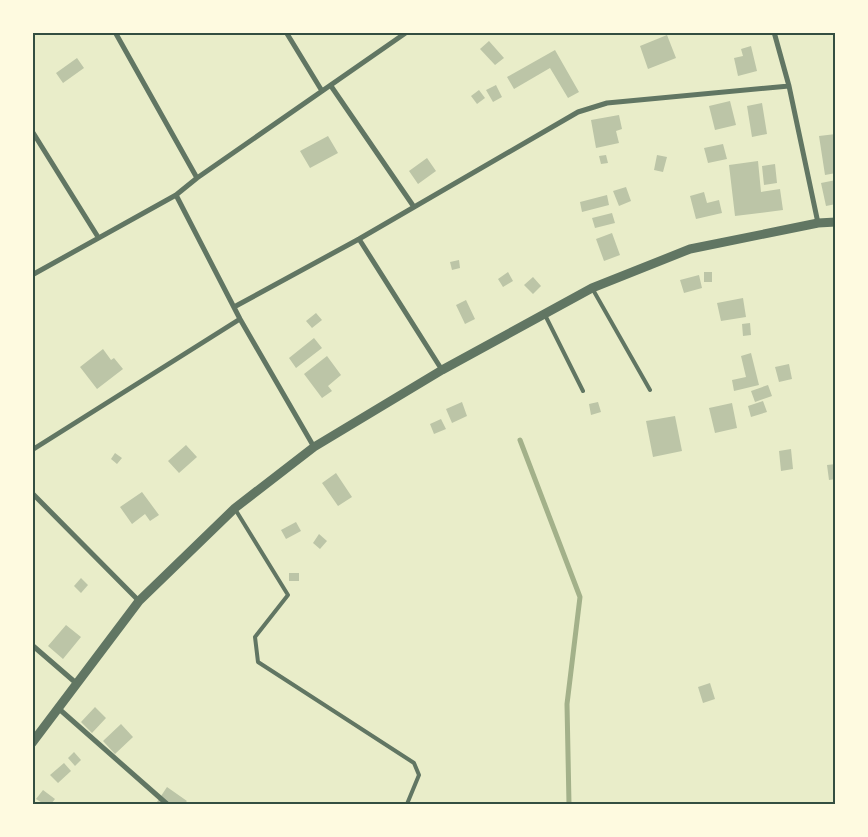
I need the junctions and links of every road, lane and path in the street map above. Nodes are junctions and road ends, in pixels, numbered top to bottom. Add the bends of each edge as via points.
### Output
1 (115, 32) edge
2 (286, 32) edge
3 (407, 32) edge
4 (774, 32) edge
5 (330, 86) junction
6 (789, 86) junction
7 (322, 91) junction
8 (32, 131) edge
9 (197, 178) junction
10 (176, 195) junction
11 (414, 207) junction
12 (836, 222) edge
13 (818, 223) junction
14 (98, 237) junction
15 (359, 239) junction
16 (32, 275) edge
17 (592, 288) junction
18 (234, 307) junction
19 (544, 313) junction
20 (240, 319) junction
21 (442, 370) junction
22 (650, 390) dead end
23 (583, 391) dead end
24 (314, 447) junction
25 (32, 450) edge
26 (32, 493) edge
27 (235, 508) junction
28 (139, 601) junction
29 (32, 645) edge
30 (76, 682) junction
31 (58, 708) junction
32 (32, 743) edge
33 (167, 804) edge
34 (407, 804) edge

1 - 9 street
2 - 7 street
3 - 5 street
4 - 6 street
5 - 7 street
5 - 11 street
6 - 11 street via 607,103 578,112
6 - 13 street
7 - 9 street
8 - 14 street
9 - 10 street
10 - 14 street
10 - 18 street
11 - 15 street
12 - 13 street
13 - 17 street via 690,249
14 - 16 street
15 - 18 street
15 - 21 street
17 - 19 street
17 - 22 lane
18 - 20 street
19 - 21 street
19 - 23 lane
20 - 24 street
20 - 25 street
21 - 24 street
24 - 27 street
26 - 28 street
27 - 28 street
27 - 34 lane via 288,595 255,637 258,662 414,763 419,775
28 - 30 street
29 - 30 street
30 - 31 street
31 - 32 street
31 - 33 street

